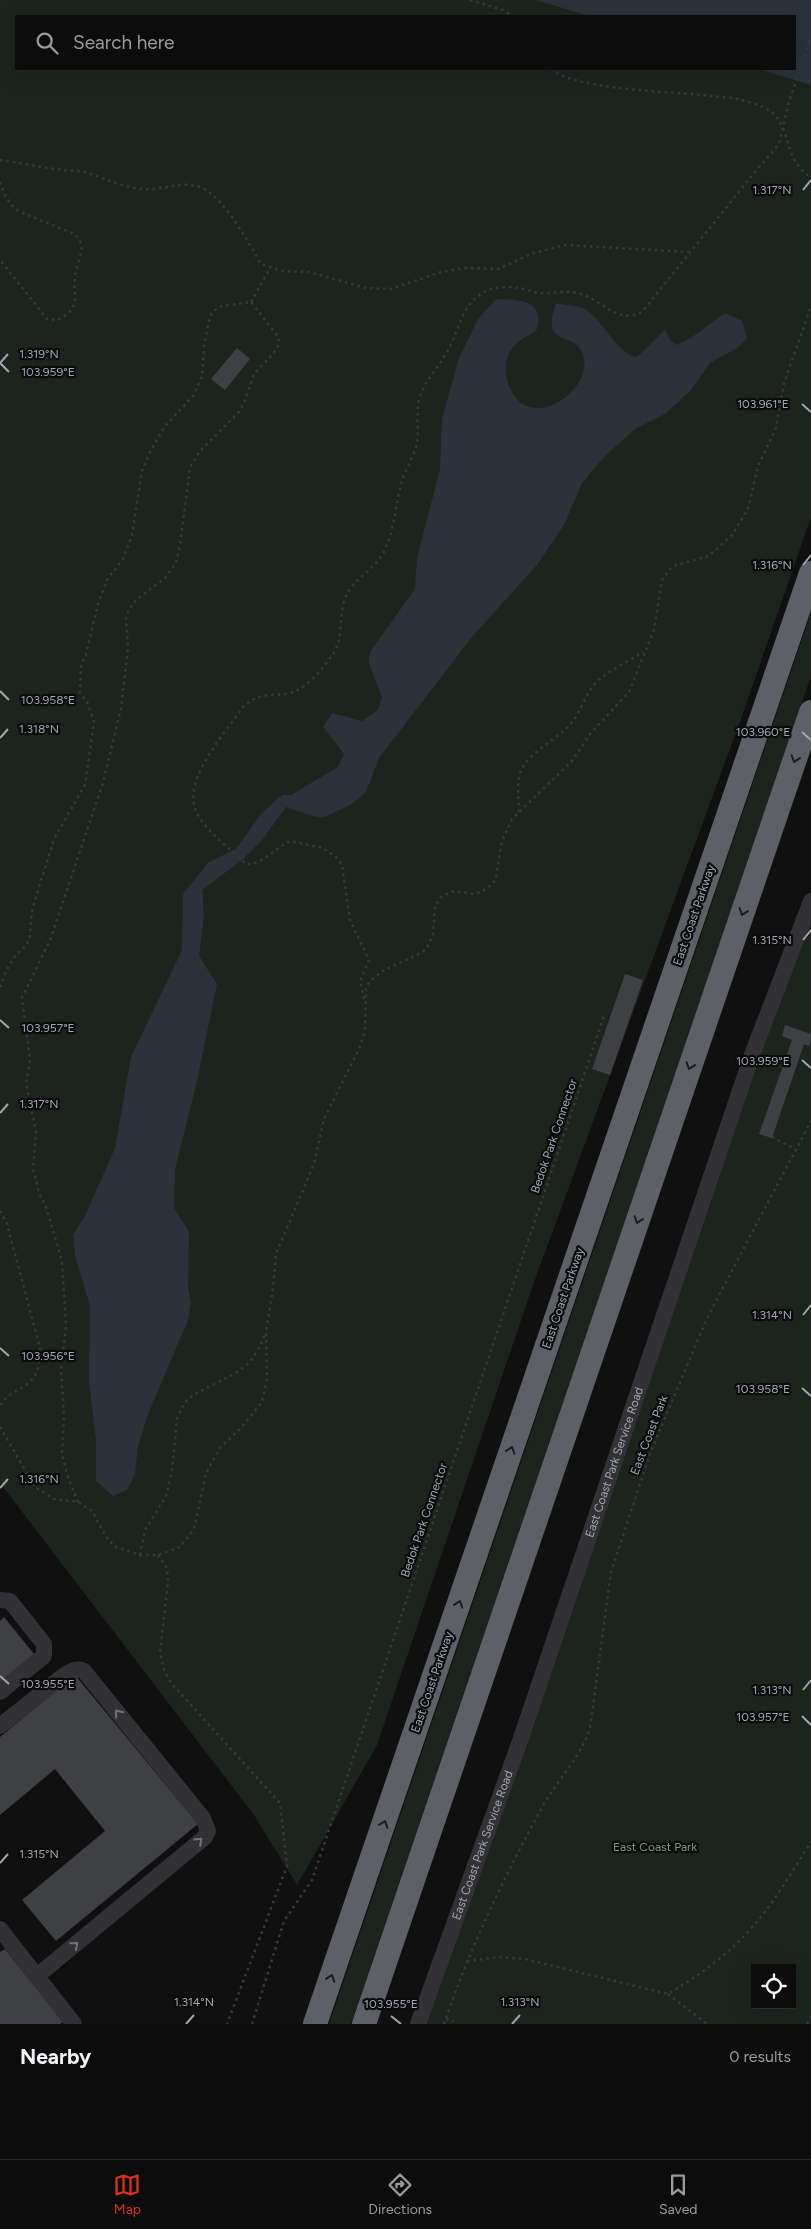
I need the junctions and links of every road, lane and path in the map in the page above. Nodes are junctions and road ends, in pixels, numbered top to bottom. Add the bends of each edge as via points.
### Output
1 (470, 0) edge
2 (510, 15) edge
3 (811, 36) edge
4 (552, 70) edge
5 (783, 128) junction
6 (0, 160) edge
7 (811, 177) edge
8 (0, 182) edge
9 (690, 252) junction
10 (0, 260) edge
11 (270, 268) junction
12 (251, 302) junction
13 (811, 307) edge
14 (811, 573) edge
15 (643, 652) junction
16 (811, 712) edge
17 (519, 812) junction
18 (811, 900) edge
19 (0, 987) edge
20 (365, 1000) junction
21 (604, 1016) dead end
22 (811, 1121) edge
23 (772, 1137) dead end
24 (795, 1148) junction
25 (0, 1211) edge
26 (266, 1330) junction
27 (0, 1407) edge
28 (0, 1427) edge
29 (78, 1502) junction
30 (140, 1555) junction
31 (158, 1555) junction
32 (0, 1600) edge
33 (0, 1692) edge
34 (0, 1726) edge
35 (811, 1842) edge
36 (0, 1929) edge
37 (467, 1961) junction
38 (38, 1976) junction
39 (668, 1994) junction
40 (811, 2016) edge
41 (446, 2019) junction
42 (454, 2021) dead end
43 (74, 2024) edge
44 (227, 2024) edge
45 (252, 2024) edge
46 (315, 2024) edge
47 (364, 2024) edge
48 (418, 2024) edge
49 (444, 2024) edge
50 (707, 2024) edge
51 (807, 2024) edge

1 - 2 path
3 - 5 path
4 - 5 path via 560,76 590,84 740,99 770,111
5 - 7 path via 789,152 803,173
5 - 9 path via 779,144
6 - 11 path via 79,171 144,189 187,184 201,188 217,200 239,227 260,264
8 - 10 path via 13,207 79,239 82,247 75,275 74,305 58,320 47,319
9 - 11 path via 564,245 531,254 498,269 466,268 441,272 391,289 366,288 309,272
9 - 20 path via 648,306 634,316 617,315 595,300 577,293 538,294 518,288 486,291 470,304 449,348 425,383 419,402 417,443 403,478 386,547 376,564 345,597 340,639 334,653 297,691 262,695 243,706 200,769 192,800 199,817 246,864 257,862 290,841 315,845 336,857 344,873 350,920 369,960 360,980
11 - 12 path
12 - 19 path via 222,306 210,316 202,377 193,396 165,426 142,471 132,535 123,559 107,580 81,667 80,693 94,722 85,785 54,839 32,910 26,946 15,956
12 - 29 path via 279,338 278,346 254,374 238,413 200,451 190,467 176,563 165,578 129,609 121,708 103,782 44,954 22,998 30,1060 26,1083 36,1132 33,1169 62,1261 66,1327 61,1369 62,1455
13 - 15 path via 784,382 776,428 758,466 748,509 732,535 709,556 676,565 666,574 662,580 654,630
46 -> 14 highway, East Coast Parkway
15 - 17 path via 629,692 590,734 572,761
15 - 17 path via 600,678 578,716 522,768 518,781
16 -> 47 highway
17 - 20 path via 502,841 493,884 473,894 454,891 442,896 435,906 427,948 384,970 370,981
18 - 48 street, East Coast Park Service Road via 753,1052 520,1741
20 - 26 path via 365,1031 359,1049 324,1119 314,1164 276,1254 274,1289
21 - 45 path, Bedok Park Connector via 312,1880 284,1921
22 - 24 path, East Coast Park
23 - 24 path
24 - 37 path, East Coast Park via 708,1316 651,1451 611,1572 590,1728 585,1744 546,1801
25 - 27 path via 8,1224 40,1348 36,1375 7,1397
26 - 30 path via 250,1362 195,1394 181,1409 166,1496 145,1530
26 - 31 path via 267,1379 262,1402 220,1448 206,1472 194,1528 180,1547
28 - 29 path via 35,1487 54,1499
29 - 30 path via 92,1511 108,1540 116,1547
30 - 31 path
31 - 44 path via 167,1568 168,1581 160,1652 164,1670 171,1683 280,1803 286,1866
32 - 33 street via 10,1601 44,1644 44,1656
38 -> 34 street via 205,1837 208,1831 203,1818 84,1671 73,1670 63,1676
35 - 39 path via 786,1883 745,1936 698,1976
36 - 38 street
37 - 39 path via 500,1957 524,1959
37 - 41 path, East Coast Park
38 - 43 street
39 - 50 path
40 - 51 path
41 - 42 path
41 - 49 path, East Coast Park

